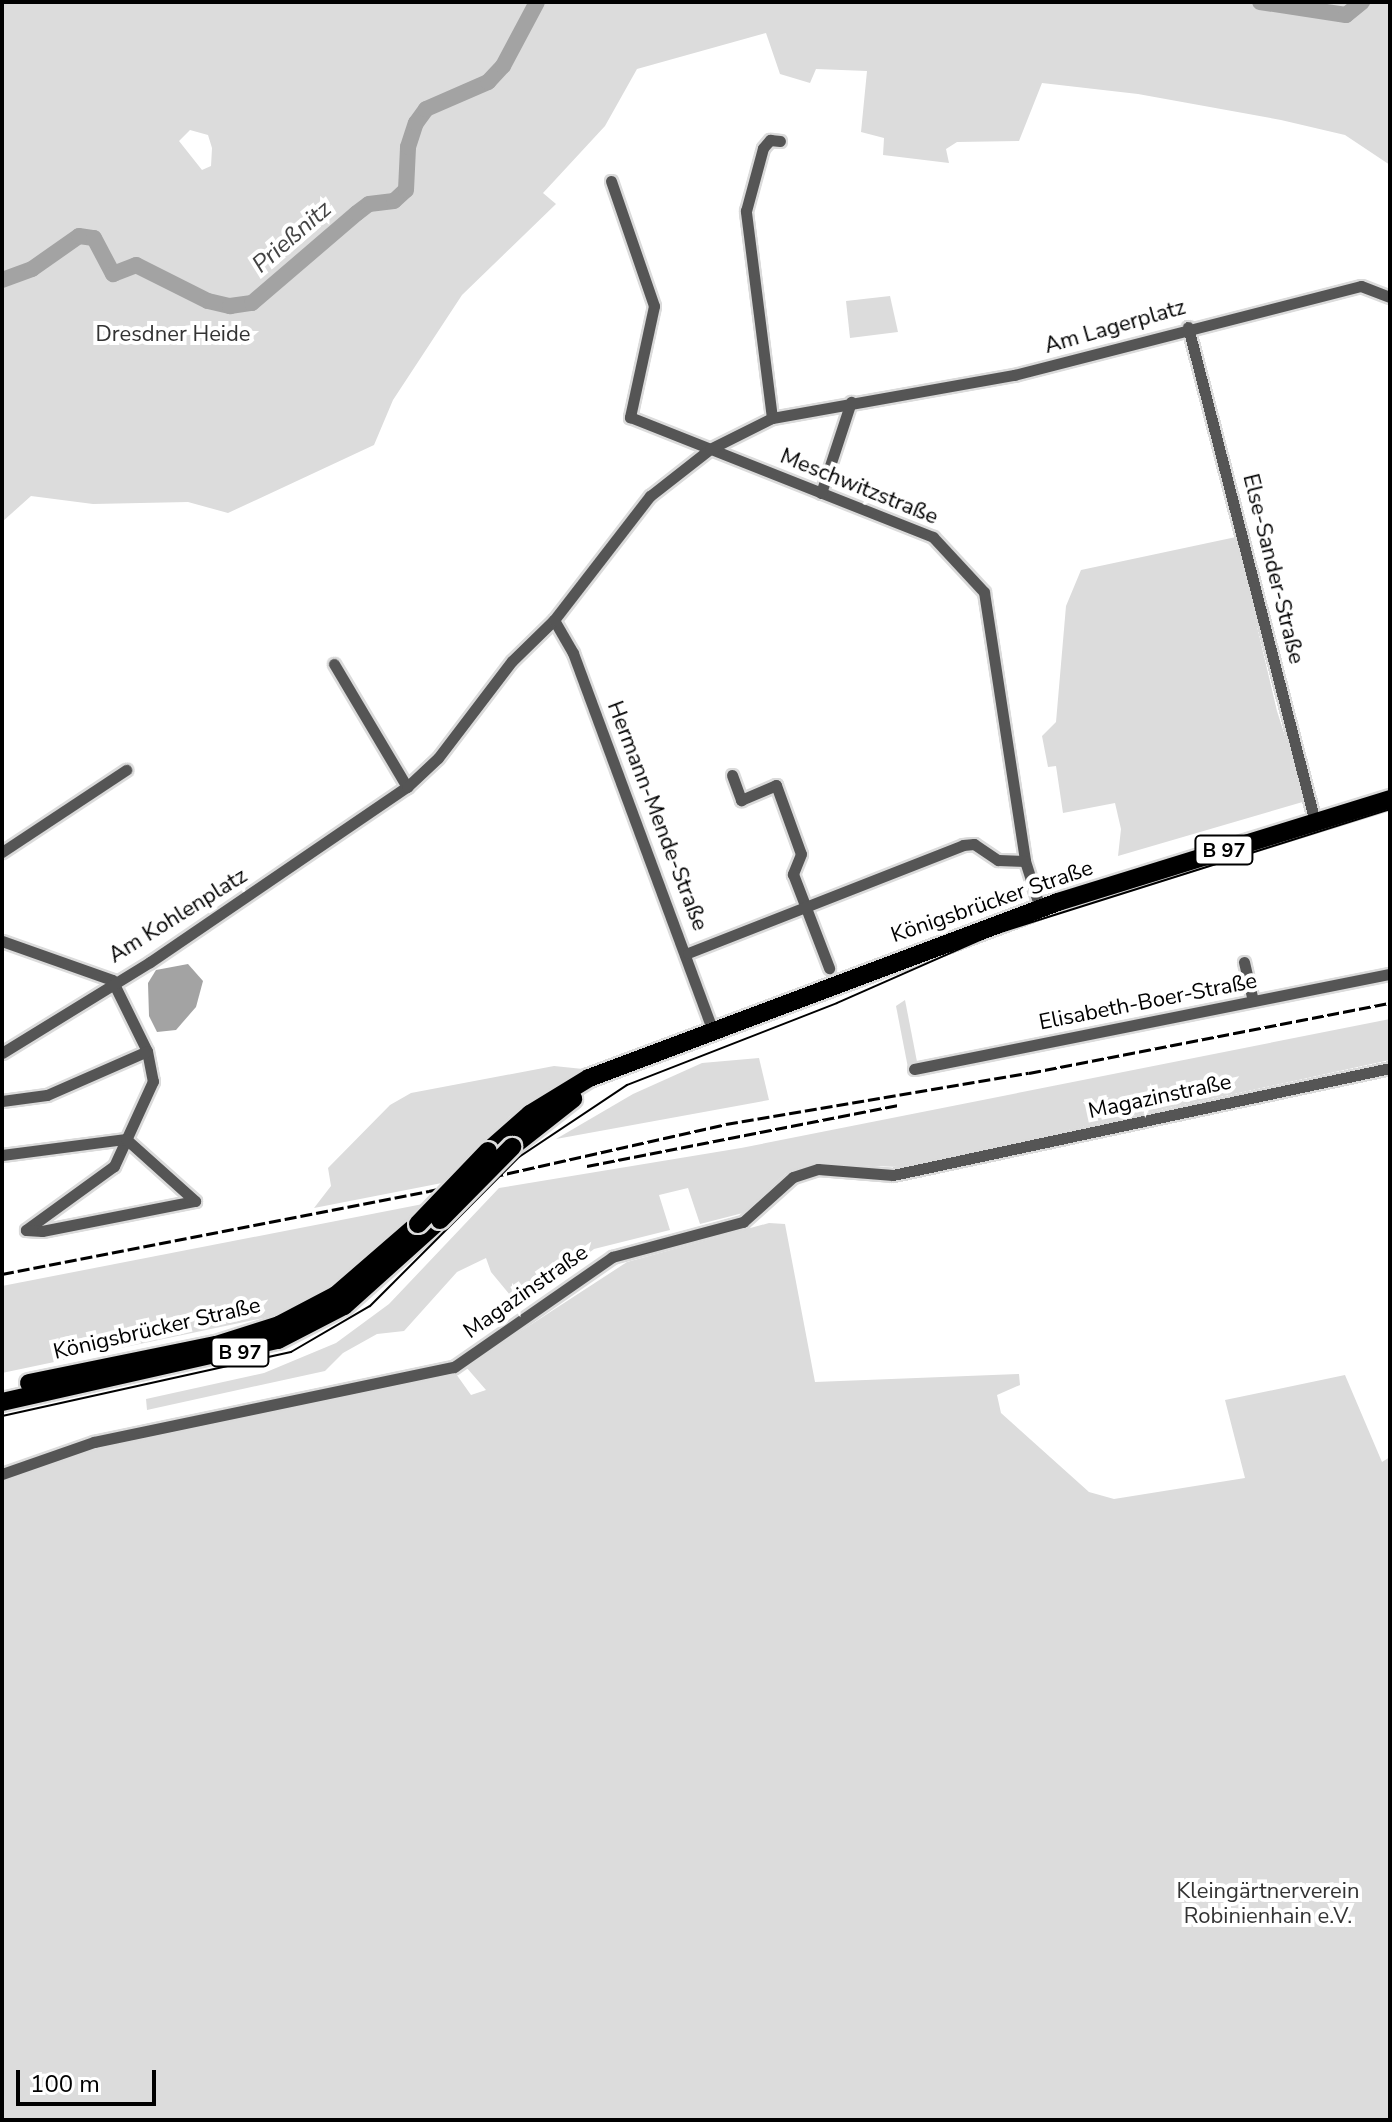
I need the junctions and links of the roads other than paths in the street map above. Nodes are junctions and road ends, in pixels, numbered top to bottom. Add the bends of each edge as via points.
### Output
1 (780, 141) dead end
2 (611, 181) dead end
3 (1388, 295) edge
4 (1188, 327) junction
5 (851, 402) junction
6 (772, 418) junction
7 (710, 449) junction
8 (821, 493) junction
9 (554, 620) junction
10 (334, 664) dead end
11 (126, 770) dead end
12 (732, 775) dead end
13 (407, 787) junction
14 (1390, 799) edge
15 (1315, 822) junction
16 (2, 852) edge
17 (1025, 861) junction
18 (805, 905) junction
19 (1040, 908) junction
20 (2, 941) edge
21 (688, 953) junction
22 (1244, 962) dead end
23 (829, 968) dead end
24 (1390, 974) edge
25 (112, 980) junction
26 (1253, 1001) junction
27 (713, 1031) junction
28 (147, 1051) junction
29 (2, 1053) edge
30 (1390, 1068) edge
31 (617, 1069) junction
32 (914, 1069) dead end
33 (2, 1101) edge
34 (126, 1139) junction
35 (2, 1155) edge
36 (2, 1389) edge
37 (2, 1402) edge
38 (2, 1474) edge

1 - 6 street via 770,140 763,148 746,211
2 - 7 street, Meschwitzstraße via 654,306 630,417
3 - 4 street, Am Lagerplatz via 1361,286
4 - 5 street, Am Lagerplatz via 1014,375
4 - 15 street, Else-Sander-Straße
5 - 6 street, Am Lagerplatz
5 - 8 street
6 - 7 street, Am Lagerplatz
7 - 8 street, Meschwitzstraße
7 - 9 street, Am Kohlenplatz via 650,496
8 - 17 street, Meschwitzstraße via 933,537 984,592
9 - 13 street, Am Kohlenplatz via 512,661 438,758
9 - 21 street, Hermann-Mende-Straße via 573,653
10 - 13 street
11 - 16 street
12 - 18 street via 741,800 776,785 801,854 793,874
13 - 25 street, Am Kohlenplatz via 163,953
14 - 15 main road, Königsbrücker Straße / B 97
15 - 19 main road, Königsbrücker Straße / B 97
17 - 18 street via 998,860 974,844 963,845
17 - 19 street, Meschwitzstraße
18 - 21 street
18 - 23 street
19 - 27 main road, Königsbrücker Straße / B 97
20 - 25 street
21 - 27 street, Hermann-Mende-Straße
22 - 26 street
24 - 26 street, Elisabeth-Boer-Straße
25 - 28 street, Am Kohlenplatz
25 - 29 street
26 - 32 street, Elisabeth-Boer-Straße
27 - 31 main road, Königsbrücker Straße / B 97
28 - 33 street via 47,1095
28 - 34 street, Am Kohlenplatz via 153,1081
30 - 38 street, Magazinstraße via 893,1175 818,1169 793,1177 743,1222 612,1257 454,1367 94,1442
31 - 36 main road, Königsbrücker Straße / B 97, bridge via 569,1088 488,1151 418,1224 336,1295 279,1325 216,1345
31 - 37 main road, Königsbrücker Straße / B 97, bridge via 512,1147 344,1306 278,1340
34 - 34 street, Am Kohlenplatz via 195,1201 26,1230 114,1166
34 - 35 street

